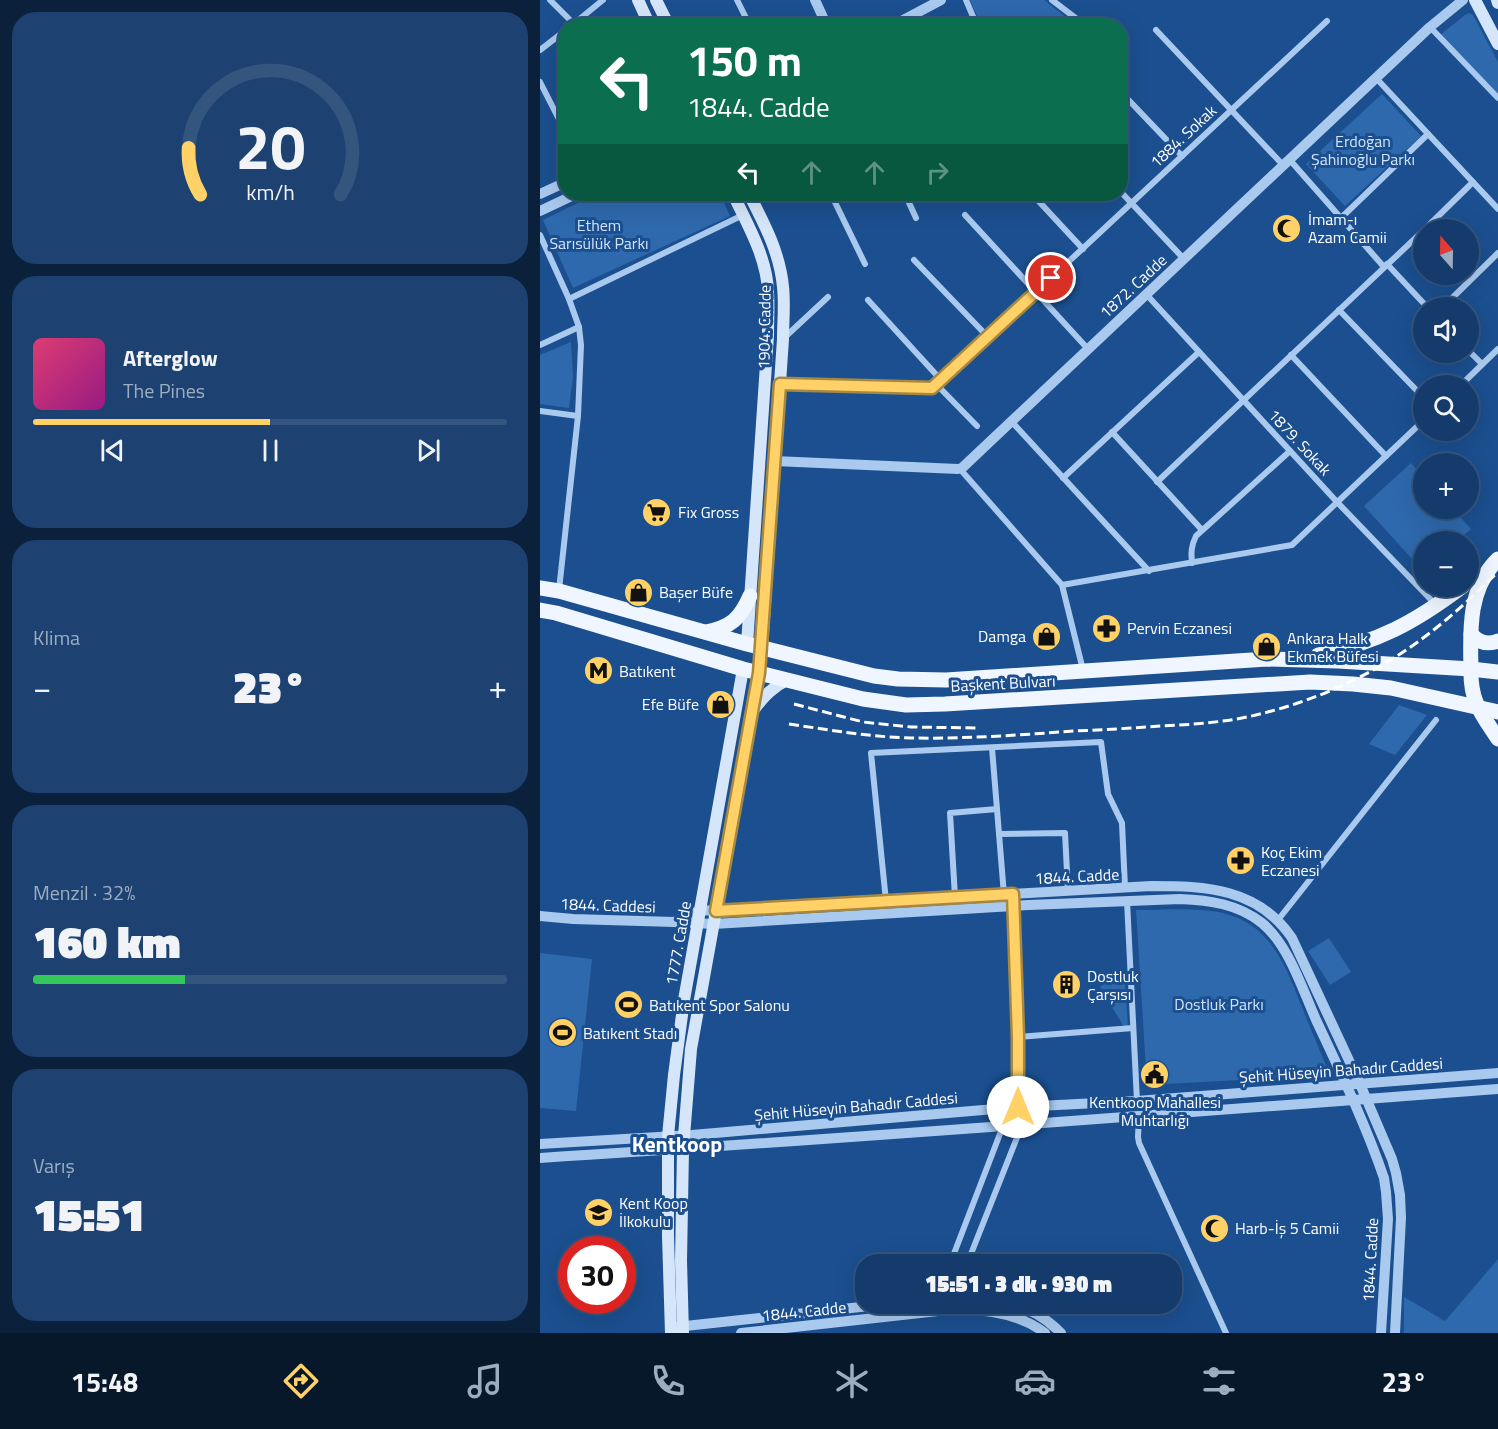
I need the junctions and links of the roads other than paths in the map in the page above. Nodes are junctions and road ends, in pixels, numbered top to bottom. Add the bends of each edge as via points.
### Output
1 (550, 0) edge
2 (603, 0) edge
3 (638, 0) edge
4 (656, 0) edge
5 (737, 0) edge
6 (815, 0) edge
7 (941, 0) edge
8 (966, 0) edge
9 (1052, 0) edge
10 (1463, 0) edge
11 (1475, 0) edge
12 (567, 18) edge
13 (582, 18) edge
14 (646, 18) edge
15 (665, 18) edge
16 (746, 18) edge
17 (823, 18) edge
18 (907, 18) edge
19 (974, 18) edge
20 (1076, 18) edge
21 (1327, 21) dead end
22 (1430, 27) junction
23 (1156, 30) dead end
24 (558, 36) edge
25 (1498, 44) edge
26 (540, 50) edge
27 (1376, 78) junction
28 (540, 82) edge
29 (1498, 98) edge
30 (1128, 99) edge
31 (1231, 110) junction
32 (558, 118) edge
33 (1428, 134) junction
34 (1182, 156) junction
35 (1286, 162) junction
36 (1473, 182) junction
37 (558, 186) edge
38 (540, 195) edge
39 (1128, 199) edge
40 (561, 201) edge
41 (736, 201) edge
42 (752, 201) edge
43 (834, 201) edge
44 (908, 201) edge
45 (1038, 201) edge
46 (1132, 203) junction
47 (1498, 209) edge
48 (540, 211) edge
49 (743, 214) junction
50 (965, 215) dead end
51 (916, 218) dead end
52 (1341, 218) junction
53 (1435, 219) edge
54 (540, 235) edge
55 (1413, 240) edge
56 (1083, 249) junction
57 (1498, 253) edge
58 (1184, 258) junction
59 (914, 260) dead end
60 (865, 264) dead end
61 (1385, 266) junction
62 (1036, 293) junction
63 (1146, 294) junction
64 (828, 297) dead end
65 (1417, 297) edge
66 (1453, 297) edge
67 (569, 299) junction
68 (868, 300) dead end
69 (1339, 310) junction
70 (579, 327) junction
71 (988, 337) junction
72 (783, 339) junction
73 (540, 345) edge
74 (1088, 349) junction
75 (1498, 349) edge
76 (1199, 352) junction
77 (1291, 355) junction
78 (1479, 361) edge
79 (1482, 364) junction
80 (1471, 375) edge
81 (939, 382) junction
82 (780, 384) junction
83 (1413, 387) edge
84 (1243, 400) junction
85 (540, 411) edge
86 (578, 416) junction
87 (1011, 421) junction
88 (977, 426) dead end
89 (1413, 430) edge
90 (1112, 432) junction
91 (1290, 451) junction
92 (1386, 456) junction
93 (774, 461) junction
94 (960, 469) junction
95 (1063, 478) junction
96 (1157, 482) junction
97 (1337, 502) junction
98 (1202, 530) junction
99 (1495, 562) edge
100 (1192, 563) junction
101 (1149, 571) junction
102 (1479, 574) edge
103 (1062, 585) junction
104 (540, 588) edge
105 (559, 591) junction
106 (750, 596) junction
107 (1449, 597) edge
108 (1437, 606) junction
109 (540, 610) edge
110 (705, 632) junction
111 (1471, 634) junction
112 (1498, 641) edge
113 (754, 646) junction
114 (1297, 659) junction
115 (743, 669) junction
116 (1471, 669) junction
117 (1083, 672) junction
118 (1498, 672) edge
119 (759, 673) junction
120 (788, 680) junction
121 (1478, 708) junction
122 (753, 711) junction
123 (1498, 712) edge
124 (1436, 720) dead end
125 (1498, 739) edge
126 (992, 748) junction
127 (997, 809) junction
128 (999, 834) junction
129 (1125, 888) junction
130 (1068, 891) junction
131 (1008, 895) junction
132 (956, 897) junction
133 (1127, 901) junction
134 (886, 902) junction
135 (1013, 906) junction
136 (700, 910) junction
137 (716, 911) junction
138 (540, 916) edge
139 (1278, 920) junction
140 (674, 922) junction
141 (698, 923) junction
142 (714, 924) junction
143 (1134, 1028) junction
144 (1018, 1037) junction
145 (1498, 1073) edge
146 (1360, 1084) junction
147 (1346, 1085) junction
148 (1498, 1089) edge
149 (1366, 1099) junction
150 (1352, 1100) junction
151 (1137, 1101) junction
152 (1018, 1107) junction
153 (1139, 1116) junction
154 (1022, 1125) junction
155 (1003, 1126) junction
156 (684, 1135) junction
157 (668, 1136) junction
158 (540, 1144) edge
159 (683, 1149) junction
160 (668, 1150) junction
161 (540, 1158) edge
162 (954, 1254) edge
163 (971, 1254) edge
164 (855, 1308) edge
165 (885, 1314) edge
166 (999, 1314) edge
167 (1034, 1314) edge
168 (675, 1330) edge
169 (741, 1333) edge
170 (1045, 1333) edge
171 (1061, 1333) edge
172 (1226, 1333) edge
173 (1381, 1333) edge
174 (1395, 1333) edge

1 - 12 street
2 - 13 street
3 - 14 main road
4 - 15 main road
5 - 16 street
6 - 17 street
7 - 18 street
8 - 19 street
9 - 20 street
10 - 22 street, 1872. Cadde
11 - 25 main road
21 - 31 street, 1884. Sokak
22 - 27 street, 1872. Cadde
22 - 29 street
23 - 31 street
24 - 26 street
27 - 33 street
27 - 35 street, 1872. Cadde
28 - 32 street
30 - 34 street
31 - 34 street, 1884. Sokak
31 - 35 street
33 - 36 street
33 - 52 street
34 - 46 street, 1884. Sokak
35 - 52 street
35 - 58 street, 1872. Cadde
36 - 47 street
36 - 53 street
37 - 38 street
39 - 46 street
40 - 48 street
41 - 49 main road, 1904. Cadde
42 - 72 main road, 1904. Cadde via 780,266 784,288
43 - 60 street
44 - 51 street
45 - 56 street
46 - 56 street, 1884. Sokak
46 - 58 street
49 - 67 street
49 - 106 main road, 1904. Cadde via 758,249 768,290
50 - 62 street
52 - 61 street
54 - 67 street
55 - 61 street
56 - 62 street, 1884. Sokak
57 - 66 street
58 - 63 street, 1872. Cadde
59 - 71 street
61 - 65 street
61 - 69 street
62 - 71 street, 1884. Sokak
62 - 74 street
63 - 74 street, 1872. Cadde
63 - 76 street, 1879. Sokak
64 - 72 street
67 - 70 street
68 - 81 street
69 - 77 street
69 - 83 street
70 - 73 street
70 - 86 street
71 - 81 street, 1884. Sokak
72 - 82 main road, 1904. Cadde
74 - 87 street, 1872. Cadde
75 - 79 street
76 - 84 street, 1879. Sokak
76 - 90 street
77 - 84 street
77 - 92 street
78 - 79 street
79 - 80 street
81 - 82 street via 928,389
81 - 88 street
82 - 93 main road, 1904. Cadde
84 - 91 street, 1879. Sokak
84 - 96 street
85 - 86 street
86 - 105 street
87 - 94 street, 1872. Cadde
87 - 95 street
89 - 92 street
90 - 95 street
90 - 96 street
91 - 97 street, 1879. Sokak
91 - 98 street
92 - 97 street
93 - 94 street
93 - 113 main road, 1904. Cadde
94 - 103 street
95 - 101 street
96 - 98 street
97 - 100 street via 1292,545
97 - 108 street, 1879. Sokak
98 - 100 street via 1193,543
99 - 102 main road
99 - 111 main road via 1474,600
100 - 101 street
101 - 103 street
103 - 117 street
104 - 105 main road, Başkent Bulvarı
105 - 110 main road, Başkent Bulvarı
106 - 110 main road via 735,621
106 - 113 main road, 1904. Cadde
107 - 108 main road
108 - 114 main road via 1377,639
109 - 115 main road, Başkent Bulvarı
110 - 113 main road, Başkent Bulvarı
111 - 112 main road via 1481,642
111 - 116 main road
113 - 115 main road
113 - 117 main road, Başkent Bulvarı via 898,679 929,681
113 - 119 main road
114 - 116 main road, Başkent Bulvarı
114 - 117 main road, Başkent Bulvarı
115 - 119 main road, Başkent Bulvarı
115 - 136 main road, 1777. Cadde
116 - 118 main road, Başkent Bulvarı
116 - 121 main road
119 - 120 main road, Başkent Bulvarı
119 - 122 main road, 1777. Cadde
120 - 121 main road, Başkent Bulvarı via 890,704 915,705 1331,682 1391,688
120 - 122 main road via 773,688
121 - 123 main road, Başkent Bulvarı
121 - 125 main road
122 - 137 main road, 1777. Cadde
124 - 139 street
126 - 127 street
126 - 129 street via 1101,742 1108,794 1122,823
126 - 134 street via 871,753
127 - 128 street
127 - 132 street via 950,813
128 - 130 street via 1065,833
128 - 131 street
129 - 130 street, 1844. Cadde
129 - 139 street, 1844. Cadde via 1182,886 1219,891 1245,898
130 - 131 street, 1844. Cadde
131 - 132 street, 1844. Cadde
131 - 135 street
132 - 134 street, 1844. Cadde
133 - 135 street, 1844. Cadde
133 - 143 street
133 - 147 street, 1844. Cadde via 1211,902 1241,910 1265,925 1287,955
134 - 137 street, 1844. Cadde
135 - 142 street, 1844. Cadde
135 - 144 street
136 - 137 street, 1844. Cadde
136 - 140 street, 1844. Cadde
136 - 141 main road, 1777. Cadde
137 - 142 main road, 1777. Cadde
138 - 140 street, 1844. Caddesi
139 - 146 street, 1844. Cadde via 1299,951
140 - 141 street, 1844. Cadde
141 - 142 street, 1844. Cadde
141 - 157 main road, 1777. Cadde via 679,1032
142 - 156 main road, 1777. Cadde via 691,1049
143 - 144 street
143 - 151 street
144 - 152 street
145 - 146 street, Şehit Hüseyin Bahadır Caddesi
146 - 147 street, Şehit Hüseyin Bahadır Caddesi
146 - 149 street, 1844. Cadde
147 - 150 street, 1844. Cadde
147 - 151 street, Şehit Hüseyin Bahadır Caddesi
148 - 149 street, Şehit Hüseyin Bahadır Caddesi
149 - 150 street, Şehit Hüseyin Bahadır Caddesi
149 - 174 street, 1844. Cadde via 1392,1159 1400,1195
150 - 153 street, Şehit Hüseyin Bahadır Caddesi
150 - 173 street, 1844. Cadde via 1379,1163 1386,1192
151 - 152 street, Şehit Hüseyin Bahadır Caddesi
152 - 154 street
152 - 155 street
152 - 156 street, Şehit Hüseyin Bahadır Caddesi
153 - 154 street, Şehit Hüseyin Bahadır Caddesi
153 - 172 street via 1139,1143
154 - 155 street, Şehit Hüseyin Bahadır Caddesi
154 - 163 street
155 - 159 street, Şehit Hüseyin Bahadır Caddesi
155 - 162 street
156 - 157 street, Şehit Hüseyin Bahadır Caddesi
156 - 159 main road, 1777. Cadde
157 - 158 street, Şehit Hüseyin Bahadır Caddesi
157 - 160 main road, 1777. Cadde
159 - 160 street, Şehit Hüseyin Bahadır Caddesi
159 - 168 main road, 1777. Cadde
160 - 161 street, Şehit Hüseyin Bahadır Caddesi
160 - 168 main road, 1777. Cadde via 668,1236
164 - 168 street, 1844. Cadde
165 - 169 street, 1844. Cadde
166 - 170 street, 1844. Cadde
167 - 171 street

